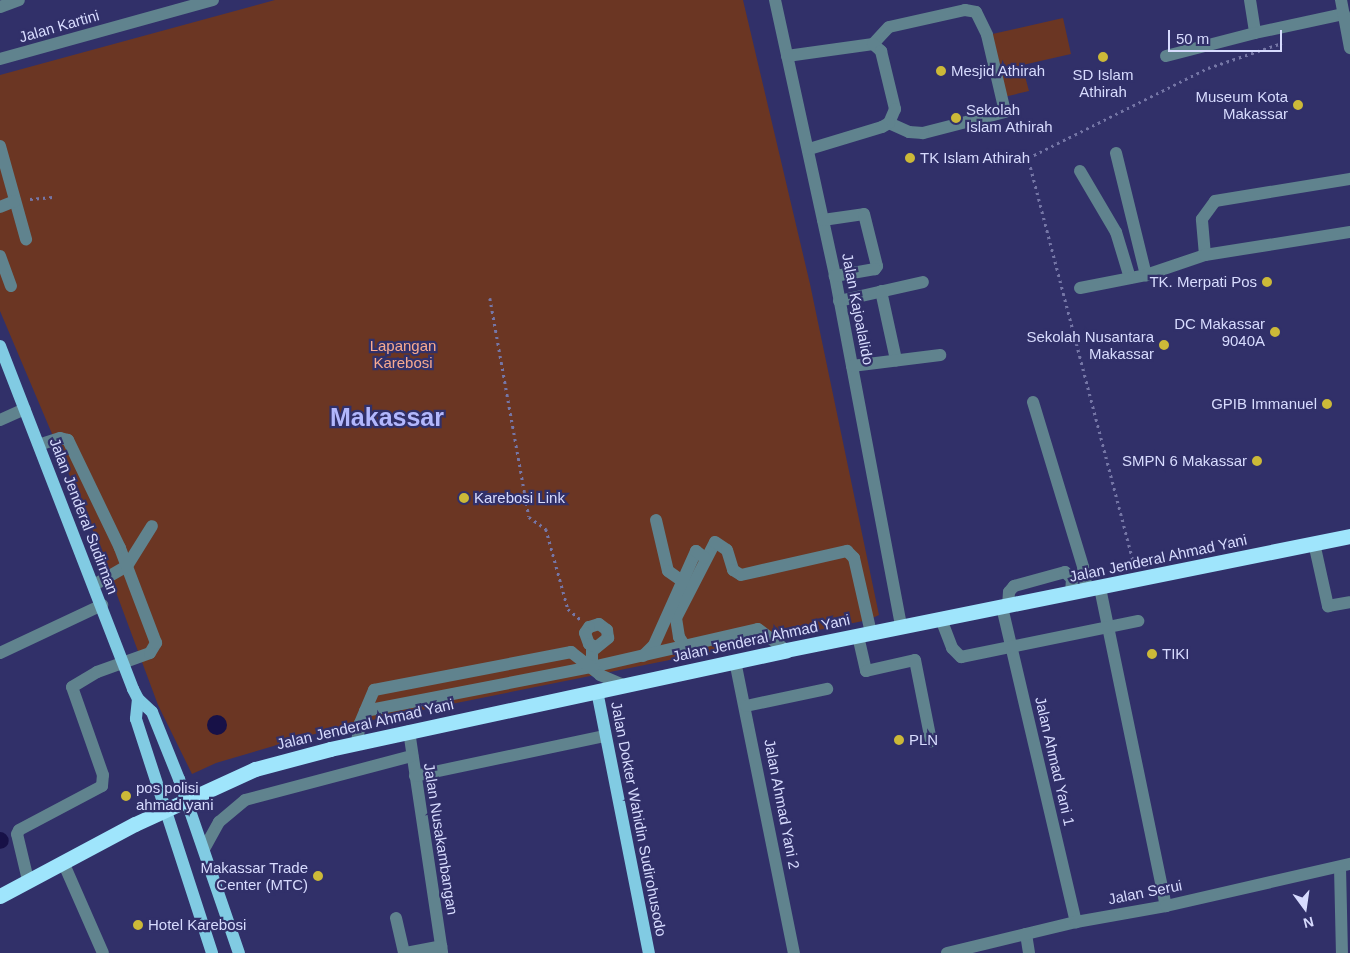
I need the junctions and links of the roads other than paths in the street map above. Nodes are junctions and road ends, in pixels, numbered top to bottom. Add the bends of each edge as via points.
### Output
1 (19, 0) edge
2 (213, 0) edge
3 (775, 0) edge
4 (1250, 0) edge
5 (1341, 0) edge
6 (0, 7) edge
7 (1344, 14) junction
8 (1255, 32) junction
9 (873, 44) junction
10 (1350, 48) edge
11 (787, 56) junction
12 (1166, 56) dead end
13 (0, 59) edge
14 (889, 123) junction
15 (0, 146) edge
16 (809, 149) junction
17 (1116, 153) dead end
18 (1080, 171) dead end
19 (1350, 179) edge
20 (15, 200) junction
21 (0, 207) edge
22 (823, 220) junction
23 (1350, 232) edge
24 (26, 239) dead end
25 (1206, 255) junction
26 (0, 256) edge
27 (1146, 275) junction
28 (835, 276) junction
29 (1130, 278) junction
30 (923, 282) dead end
31 (11, 286) dead end
32 (1080, 288) dead end
33 (881, 291) junction
34 (839, 301) junction
35 (0, 346) edge
36 (940, 355) dead end
37 (896, 360) junction
38 (852, 366) junction
39 (1033, 402) dead end
40 (25, 408) junction
41 (0, 420) edge
42 (39, 445) junction
43 (656, 520) dead end
44 (152, 526) dead end
45 (1350, 536) edge
46 (1314, 543) junction
47 (127, 566) junction
48 (94, 585) junction
49 (687, 585) junction
50 (1093, 589) junction
51 (1071, 594) junction
52 (1350, 602) edge
53 (102, 605) junction
54 (1005, 606) junction
55 (941, 619) junction
56 (1138, 622) dead end
57 (901, 626) junction
58 (1108, 627) junction
59 (865, 634) junction
60 (592, 645) junction
61 (685, 646) junction
62 (1011, 647) junction
63 (786, 650) junction
64 (571, 652) junction
65 (0, 653) edge
66 (643, 656) junction
67 (736, 661) junction
68 (123, 662) junction
69 (592, 667) junction
70 (624, 685) junction
71 (827, 690) dead end
72 (597, 691) junction
73 (138, 699) junction
74 (746, 706) junction
75 (365, 711) junction
76 (409, 731) junction
77 (604, 736) junction
78 (931, 741) dead end
79 (357, 742) junction
80 (412, 756) junction
81 (415, 776) junction
82 (187, 800) junction
83 (167, 810) junction
84 (204, 849) junction
85 (63, 862) junction
86 (1345, 865) edge
87 (28, 880) junction
88 (0, 896) edge
89 (1166, 906) junction
90 (396, 918) dead end
91 (1076, 922) junction
92 (1026, 934) junction
93 (441, 950) edge
94 (102, 953) edge
95 (212, 953) edge
96 (239, 953) edge
97 (405, 953) edge
98 (650, 953) edge
99 (794, 953) edge
100 (946, 953) edge
101 (1028, 953) edge
102 (1342, 953) edge

1 - 6 street
2 - 13 street, Jalan Kartini
3 - 11 street, Jalan Kajoalalido
4 - 8 street
5 - 7 street
7 - 8 street
7 - 10 street
8 - 12 street
9 - 11 street
9 - 14 street via 881,51 895,109
9 - 14 street via 889,27 965,10 976,12 987,36 1005,112 923,132 909,132
11 - 16 street, Jalan Kajoalalido
14 - 16 street
15 - 20 street
16 - 22 street, Jalan Kajoalalido
17 - 27 street
18 - 29 street via 1116,232
19 - 25 street via 1215,201 1202,219
20 - 21 street
20 - 24 street
22 - 28 street, Jalan Kajoalalido
22 - 28 street via 864,214 877,266 875,270
23 - 25 street
25 - 27 street
26 - 31 street
27 - 29 street
28 - 34 street, Jalan Kajoalalido
29 - 32 street
30 - 33 street
33 - 34 street
33 - 37 street
34 - 38 street, Jalan Kajoalalido
35 - 40 main road, Jalan Jenderal Sudirman
36 - 37 street
37 - 38 street
38 - 57 street, Jalan Kajoalalido
39 - 50 street via 1083,567
40 - 41 street
40 - 42 main road, Jalan Jenderal Sudirman
42 - 47 street via 60,438 68,440
42 - 48 main road, Jalan Jenderal Sudirman
43 - 49 street via 668,571
44 - 47 street
45 - 46 highway, Jalan Jenderal Ahmad Yani
46 - 50 highway, Jalan Jenderal Ahmad Yani
46 - 52 street via 1328,606
47 - 48 street
47 - 68 street via 156,643 150,652
48 - 53 main road, Jalan Jenderal Sudirman
49 - 59 street via 715,542 727,550 733,570 741,575 847,551 854,558
49 - 61 street via 676,618 679,637
49 - 66 street via 654,646
50 - 51 highway, Jalan Jenderal Ahmad Yani
50 - 58 street
51 - 54 highway, Jalan Jenderal Ahmad Yani
51 - 54 street via 1072,579 1065,572 1014,586 1009,590
53 - 65 street
53 - 68 main road, Jalan Jenderal Sudirman
54 - 55 highway, Jalan Jenderal Ahmad Yani
54 - 62 street, Jalan Ahmad Yani 1
55 - 57 highway, Jalan Jenderal Ahmad Yani
55 - 62 street via 952,648 961,657
56 - 58 street
57 - 59 highway, Jalan Jenderal Ahmad Yani
58 - 62 street
58 - 89 street
59 - 63 highway, Jalan Jenderal Ahmad Yani
59 - 78 street via 866,672 915,660
60 - 60 street via 606,642 607,630 599,624 589,627 585,637
60 - 64 street
60 - 69 street
61 - 63 street via 758,629
61 - 66 street
62 - 91 street, Jalan Ahmad Yani 1
63 - 67 highway, Jalan Jenderal Ahmad Yani
64 - 69 street
64 - 75 street via 374,690
66 - 69 street
67 - 70 highway, Jalan Jenderal Ahmad Yani
67 - 74 street, Jalan Ahmad Yani 2
68 - 73 main road, Jalan Jenderal Sudirman
68 - 87 street via 72,687 103,776 102,786 19,830 17,834
69 - 70 street via 600,675
69 - 75 street
70 - 72 highway, Jalan Jenderal Ahmad Yani
71 - 74 street
72 - 76 highway, Jalan Jenderal Ahmad Yani
72 - 77 main road, Jalan Dokter Wahidin Sudirohusodo
73 - 82 main road, Jalan Jenderal Sudirman via 152,712
73 - 83 main road, Jalan Jenderal Sudirman via 136,719
74 - 99 street, Jalan Ahmad Yani 2
75 - 79 street
76 - 79 highway, Jalan Jenderal Ahmad Yani
76 - 80 street, Jalan Nusakambangan
77 - 81 street
77 - 98 main road, Jalan Dokter Wahidin Sudirohusodo
79 - 82 highway, Jalan Jenderal Ahmad Yani via 255,769
80 - 81 street, Jalan Nusakambangan
80 - 84 street via 245,800 219,822
81 - 93 street, Jalan Nusakambangan
82 - 83 highway, Jalan Jenderal Ahmad Yani
82 - 84 main road, Jalan Jenderal Sudirman
83 - 85 highway, Jalan Jenderal Ahmad Yani
83 - 95 main road, Jalan Jenderal Sudirman
84 - 96 main road, Jalan Jenderal Sudirman
85 - 87 highway, Jalan Jenderal Ahmad Yani
85 - 94 street
86 - 89 street, Jalan Serui
86 - 102 street
87 - 88 highway, Jalan Jenderal Ahmad Yani
89 - 91 street, Jalan Serui
90 - 97 street
91 - 92 street, Jalan Serui
92 - 100 street, Jalan Serui
92 - 101 street
93 - 97 street

